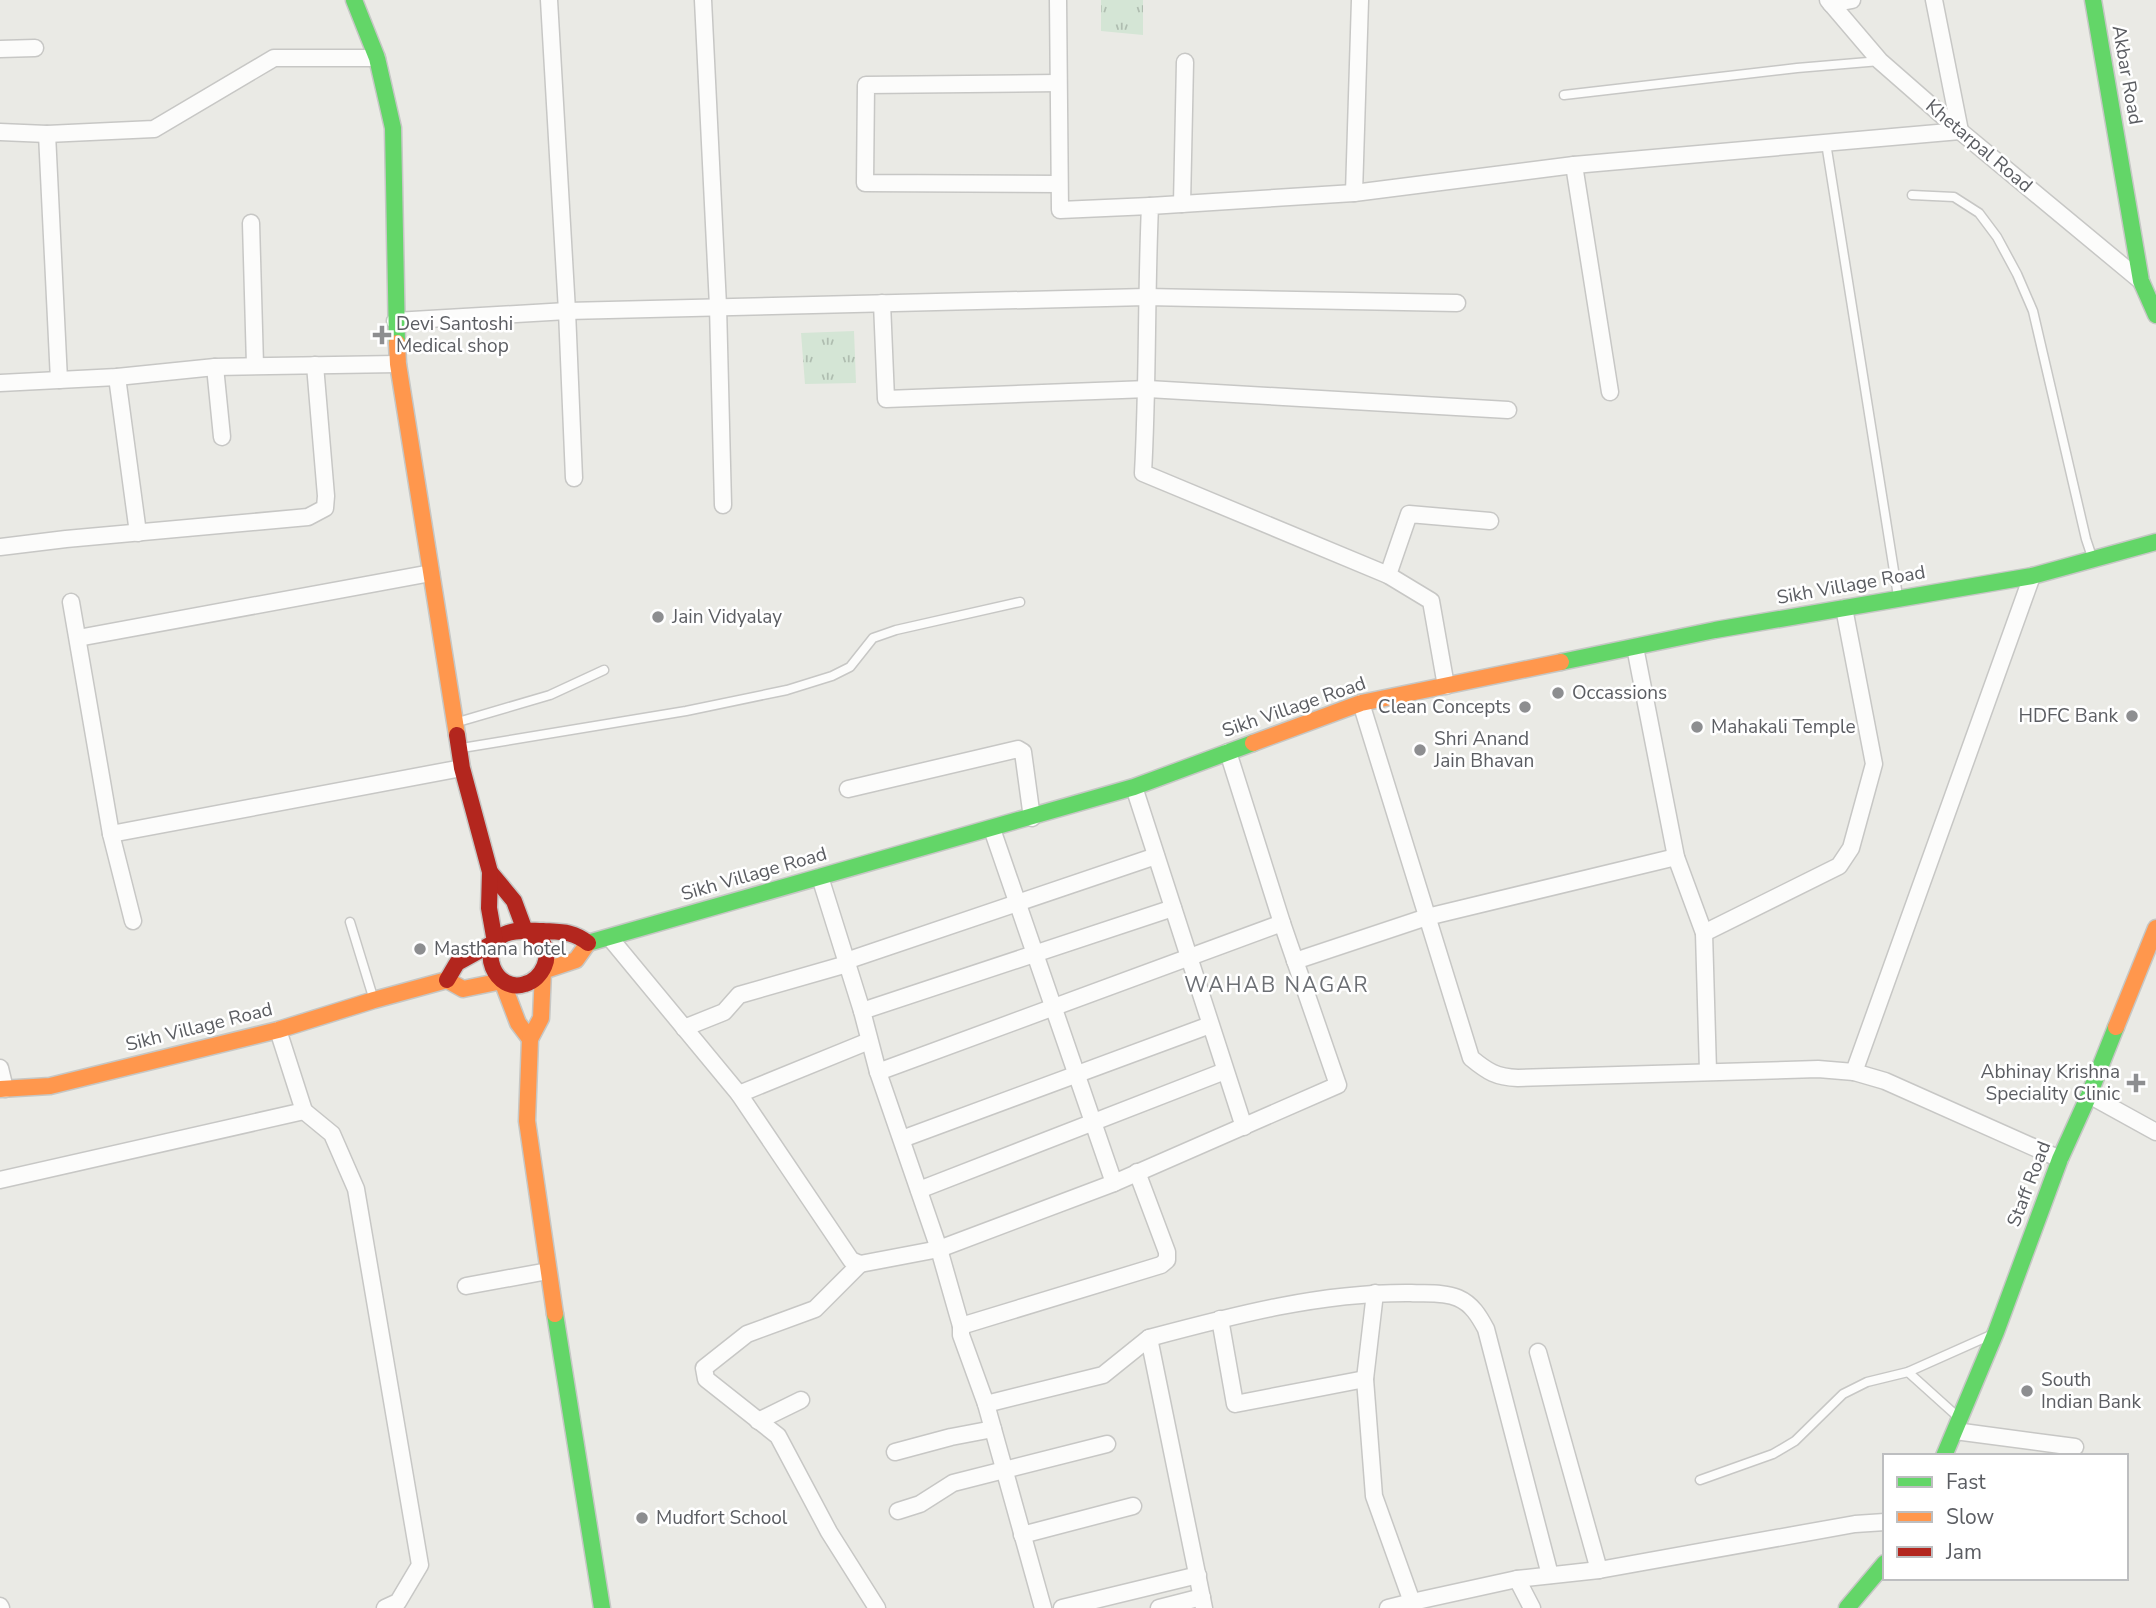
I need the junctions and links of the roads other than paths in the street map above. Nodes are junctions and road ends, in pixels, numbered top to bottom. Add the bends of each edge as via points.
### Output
1 (354, 0) edge
2 (549, 0) edge
3 (703, 0) edge
4 (1058, 0) edge
5 (1360, 0) edge
6 (1852, 0) edge
7 (1934, 0) edge
8 (2093, 0) edge
9 (1829, 2) edge
10 (35, 48) dead end
11 (0, 49) edge
12 (377, 58) junction
13 (1881, 61) junction
14 (1185, 62) dead end
15 (1058, 83) junction
16 (1564, 95) dead end
17 (1960, 131) junction
18 (0, 132) edge
19 (47, 134) junction
20 (1826, 143) junction
21 (1574, 165) junction
22 (1059, 184) junction
23 (1354, 193) junction
24 (1912, 195) dead end
25 (1182, 204) junction
26 (1150, 206) junction
27 (251, 223) dead end
28 (2141, 281) junction
29 (1146, 297) junction
30 (882, 303) junction
31 (1457, 303) dead end
32 (718, 306) junction
33 (567, 311) junction
34 (2156, 315) edge
35 (395, 321) junction
36 (398, 364) junction
37 (255, 365) junction
38 (315, 365) junction
39 (215, 367) junction
40 (117, 377) junction
41 (60, 380) junction
42 (0, 383) edge
43 (1147, 389) junction
44 (1610, 392) dead end
45 (1508, 410) dead end
46 (222, 437) dead end
47 (574, 478) dead end
48 (723, 505) dead end
49 (1490, 521) dead end
50 (138, 533) junction
51 (2156, 542) edge
52 (0, 547) edge
53 (2112, 555) junction
54 (2156, 558) edge
55 (2093, 560) junction
56 (432, 573) junction
57 (1388, 575) junction
58 (2032, 576) junction
59 (1898, 598) junction
60 (71, 602) dead end
61 (1020, 602) dead end
62 (1844, 608) junction
63 (78, 638) junction
64 (1635, 647) junction
65 (604, 670) dead end
66 (1446, 686) junction
67 (1361, 703) junction
68 (455, 723) junction
69 (459, 749) junction
70 (1228, 752) junction
71 (462, 768) junction
72 (1134, 787) junction
73 (848, 789) dead end
74 (1032, 818) junction
75 (992, 829) junction
76 (111, 834) junction
77 (1156, 856) junction
78 (1676, 857) junction
79 (490, 872) junction
80 (820, 877) junction
81 (1017, 903) junction
82 (1173, 908) junction
83 (1427, 917) junction
84 (133, 920) dead end
85 (350, 922) dead end
86 (1282, 923) junction
87 (2156, 928) edge
88 (526, 931) junction
89 (1704, 933) junction
90 (610, 938) junction
91 (495, 942) junction
92 (588, 943) junction
93 (1035, 954) junction
94 (1189, 958) junction
95 (1295, 961) junction
96 (846, 962) junction
97 (543, 971) junction
98 (447, 980) junction
99 (502, 981) junction
100 (374, 1000) junction
101 (1053, 1008) junction
102 (862, 1011) junction
103 (1210, 1025) junction
104 (684, 1028) junction
105 (278, 1030) junction
106 (530, 1039) junction
107 (869, 1041) junction
108 (0, 1068) edge
109 (1225, 1071) junction
110 (1708, 1071) junction
111 (878, 1072) junction
112 (1854, 1072) junction
113 (1076, 1074) junction
114 (2, 1089) edge
115 (739, 1094) junction
116 (2089, 1095) junction
117 (304, 1111) junction
118 (1093, 1122) junction
119 (1244, 1127) junction
120 (2156, 1132) edge
121 (901, 1139) junction
122 (2060, 1159) junction
123 (1137, 1172) junction
124 (0, 1180) edge
125 (1114, 1183) junction
126 (919, 1190) junction
127 (939, 1250) junction
128 (860, 1264) junction
129 (548, 1271) junction
130 (466, 1286) dead end
131 (1375, 1293) junction
132 (1220, 1319) junction
133 (961, 1326) junction
134 (1997, 1332) junction
135 (1149, 1338) junction
136 (1538, 1352) dead end
137 (1908, 1372) junction
138 (1365, 1379) junction
139 (802, 1400) dead end
140 (986, 1404) junction
141 (758, 1421) junction
142 (1958, 1425) junction
143 (993, 1429) junction
144 (1107, 1444) dead end
145 (2075, 1447) dead end
146 (895, 1452) dead end
147 (1945, 1454) edge
148 (1004, 1471) junction
149 (1700, 1480) dead end
150 (1133, 1506) dead end
151 (898, 1511) dead end
152 (1883, 1522) edge
153 (1022, 1535) junction
154 (1883, 1565) edge
155 (1599, 1570) junction
156 (1198, 1575) junction
157 (1550, 1575) junction
158 (1517, 1579) junction
159 (1203, 1602) edge
160 (1412, 1602) junction
161 (386, 1608) edge
162 (602, 1608) edge
163 (877, 1608) edge
164 (1043, 1608) edge
165 (1062, 1608) edge
166 (1159, 1608) edge
167 (1388, 1608) edge
168 (1532, 1608) edge
169 (1847, 1608) edge

1 - 12 main road
2 - 33 street
3 - 32 street
4 - 15 street
5 - 23 street
6 - 9 street
7 - 17 street
8 - 28 main road, Akbar Road
9 - 13 street, Khetarpal Road
10 - 11 street
12 - 19 street via 274,58 154,129
12 - 35 main road via 393,128
13 - 16 lane
13 - 17 street, Khetarpal Road
14 - 25 street
15 - 22 street
15 - 22 street via 866,85 865,183
17 - 20 street
17 - 28 street, Khetarpal Road
18 - 19 street
19 - 41 street
20 - 21 street
20 - 59 lane
21 - 23 street
21 - 44 street
22 - 26 street via 1060,210
23 - 25 street
24 - 55 lane via 1954,197 1979,213 2017,274 2033,311
25 - 26 street
26 - 29 street
27 - 37 street
28 - 34 main road, Akbar Road
29 - 30 street
29 - 31 street
29 - 43 street
30 - 32 street
30 - 43 street via 886,399
32 - 33 street
32 - 48 street
33 - 35 street
33 - 47 street
35 - 36 main road
36 - 38 street
36 - 56 main road
37 - 38 street
37 - 39 street
38 - 50 street via 325,508 308,517
39 - 40 street
39 - 46 street
40 - 41 street
40 - 50 street
41 - 42 street
43 - 45 street
43 - 57 street via 1143,473
49 - 57 street via 1409,514
50 - 52 street
51 - 53 main road, Sikh Village Road
53 - 54 main road, Sikh Village Road
53 - 55 main road, Sikh Village Road
55 - 58 main road, Sikh Village Road
56 - 63 street
56 - 68 main road
57 - 66 street via 1431,601
58 - 59 main road, Sikh Village Road
58 - 112 street
59 - 62 main road, Sikh Village Road
60 - 63 street
61 - 69 lane via 873,638 850,667 787,690
62 - 64 main road, Sikh Village Road
62 - 89 street via 1874,764 1851,848 1839,866
63 - 76 street
64 - 66 main road, Sikh Village Road
64 - 78 street
65 - 68 lane via 550,695
66 - 67 main road, Sikh Village Road
67 - 70 main road, Sikh Village Road
67 - 83 street
68 - 69 main road
69 - 71 main road
70 - 72 main road, Sikh Village Road
70 - 86 street
71 - 76 street
71 - 79 main road
72 - 74 main road, Sikh Village Road
72 - 77 street
73 - 74 street via 1018,749 1023,752
74 - 75 main road, Sikh Village Road
75 - 80 main road, Sikh Village Road
75 - 81 street
76 - 84 street
77 - 81 street
77 - 82 street
78 - 83 street
78 - 89 street
79 - 88 main road via 514,900
79 - 91 main road via 489,908
80 - 90 main road, Sikh Village Road
80 - 96 street
81 - 93 street
81 - 96 street
82 - 93 street
82 - 94 street
83 - 95 street
83 - 110 street via 1471,1058 1486,1070 1518,1078
85 - 100 lane
86 - 94 street
86 - 95 street
87 - 116 main road, Staff Road
88 - 91 main road via 509,931
88 - 92 main road via 572,932
88 - 97 main road via 544,947
89 - 110 street
90 - 92 main road, Sikh Village Road
90 - 104 street
91 - 98 main road via 457,963
91 - 99 main road via 490,958
92 - 97 main road via 576,960
93 - 101 street
93 - 102 street
94 - 101 street
94 - 103 street
95 - 119 street via 1338,1085
96 - 102 street
96 - 104 street via 739,995 724,1012
97 - 99 main road via 530,984
97 - 106 main road via 541,1018
98 - 99 main road via 463,989
98 - 100 main road, Sikh Village Road
99 - 106 main road via 518,1023
100 - 105 main road, Sikh Village Road
101 - 111 street
101 - 113 street
102 - 107 street
103 - 109 street
103 - 113 street
104 - 115 street
105 - 114 main road, Sikh Village Road via 50,1086
105 - 117 street
106 - 129 main road via 527,1121
107 - 111 street
107 - 115 street
108 - 114 street
109 - 118 street
109 - 119 street
110 - 112 street
111 - 121 street
112 - 122 street via 1885,1081
113 - 118 street
113 - 121 street
115 - 128 street via 851,1260
116 - 120 street
116 - 122 main road, Staff Road
117 - 124 street
117 - 161 street via 332,1134 356,1189 420,1565 398,1602
118 - 125 street
118 - 126 street
119 - 123 street
121 - 126 street
122 - 134 main road, Staff Road
123 - 125 street
123 - 133 street via 1167,1260
125 - 127 street
126 - 127 street
127 - 128 street
127 - 133 street
128 - 141 street via 815,1309 747,1334 704,1368 706,1379
129 - 130 street
129 - 162 main road
131 - 132 street via 1317,1299
131 - 138 street
131 - 157 street via 1446,1294 1476,1311 1486,1329
132 - 135 street
132 - 138 street via 1235,1404
133 - 140 street
134 - 137 lane
134 - 142 main road, Staff Road
135 - 140 street via 1103,1375
135 - 156 street
136 - 155 street
137 - 142 lane
137 - 149 lane via 1867,1382 1843,1394 1773,1454
138 - 160 street via 1374,1496
139 - 141 street
140 - 143 street
141 - 163 street via 778,1436 829,1532
142 - 145 street
142 - 147 main road, Staff Road
143 - 146 street
143 - 148 street
144 - 148 street
148 - 151 street via 953,1483 920,1504
148 - 153 street
150 - 153 street
152 - 155 street
153 - 164 street
154 - 169 main road
155 - 157 street
156 - 159 street
156 - 165 street
157 - 158 street
158 - 160 street
158 - 168 street
159 - 166 street
160 - 167 street

